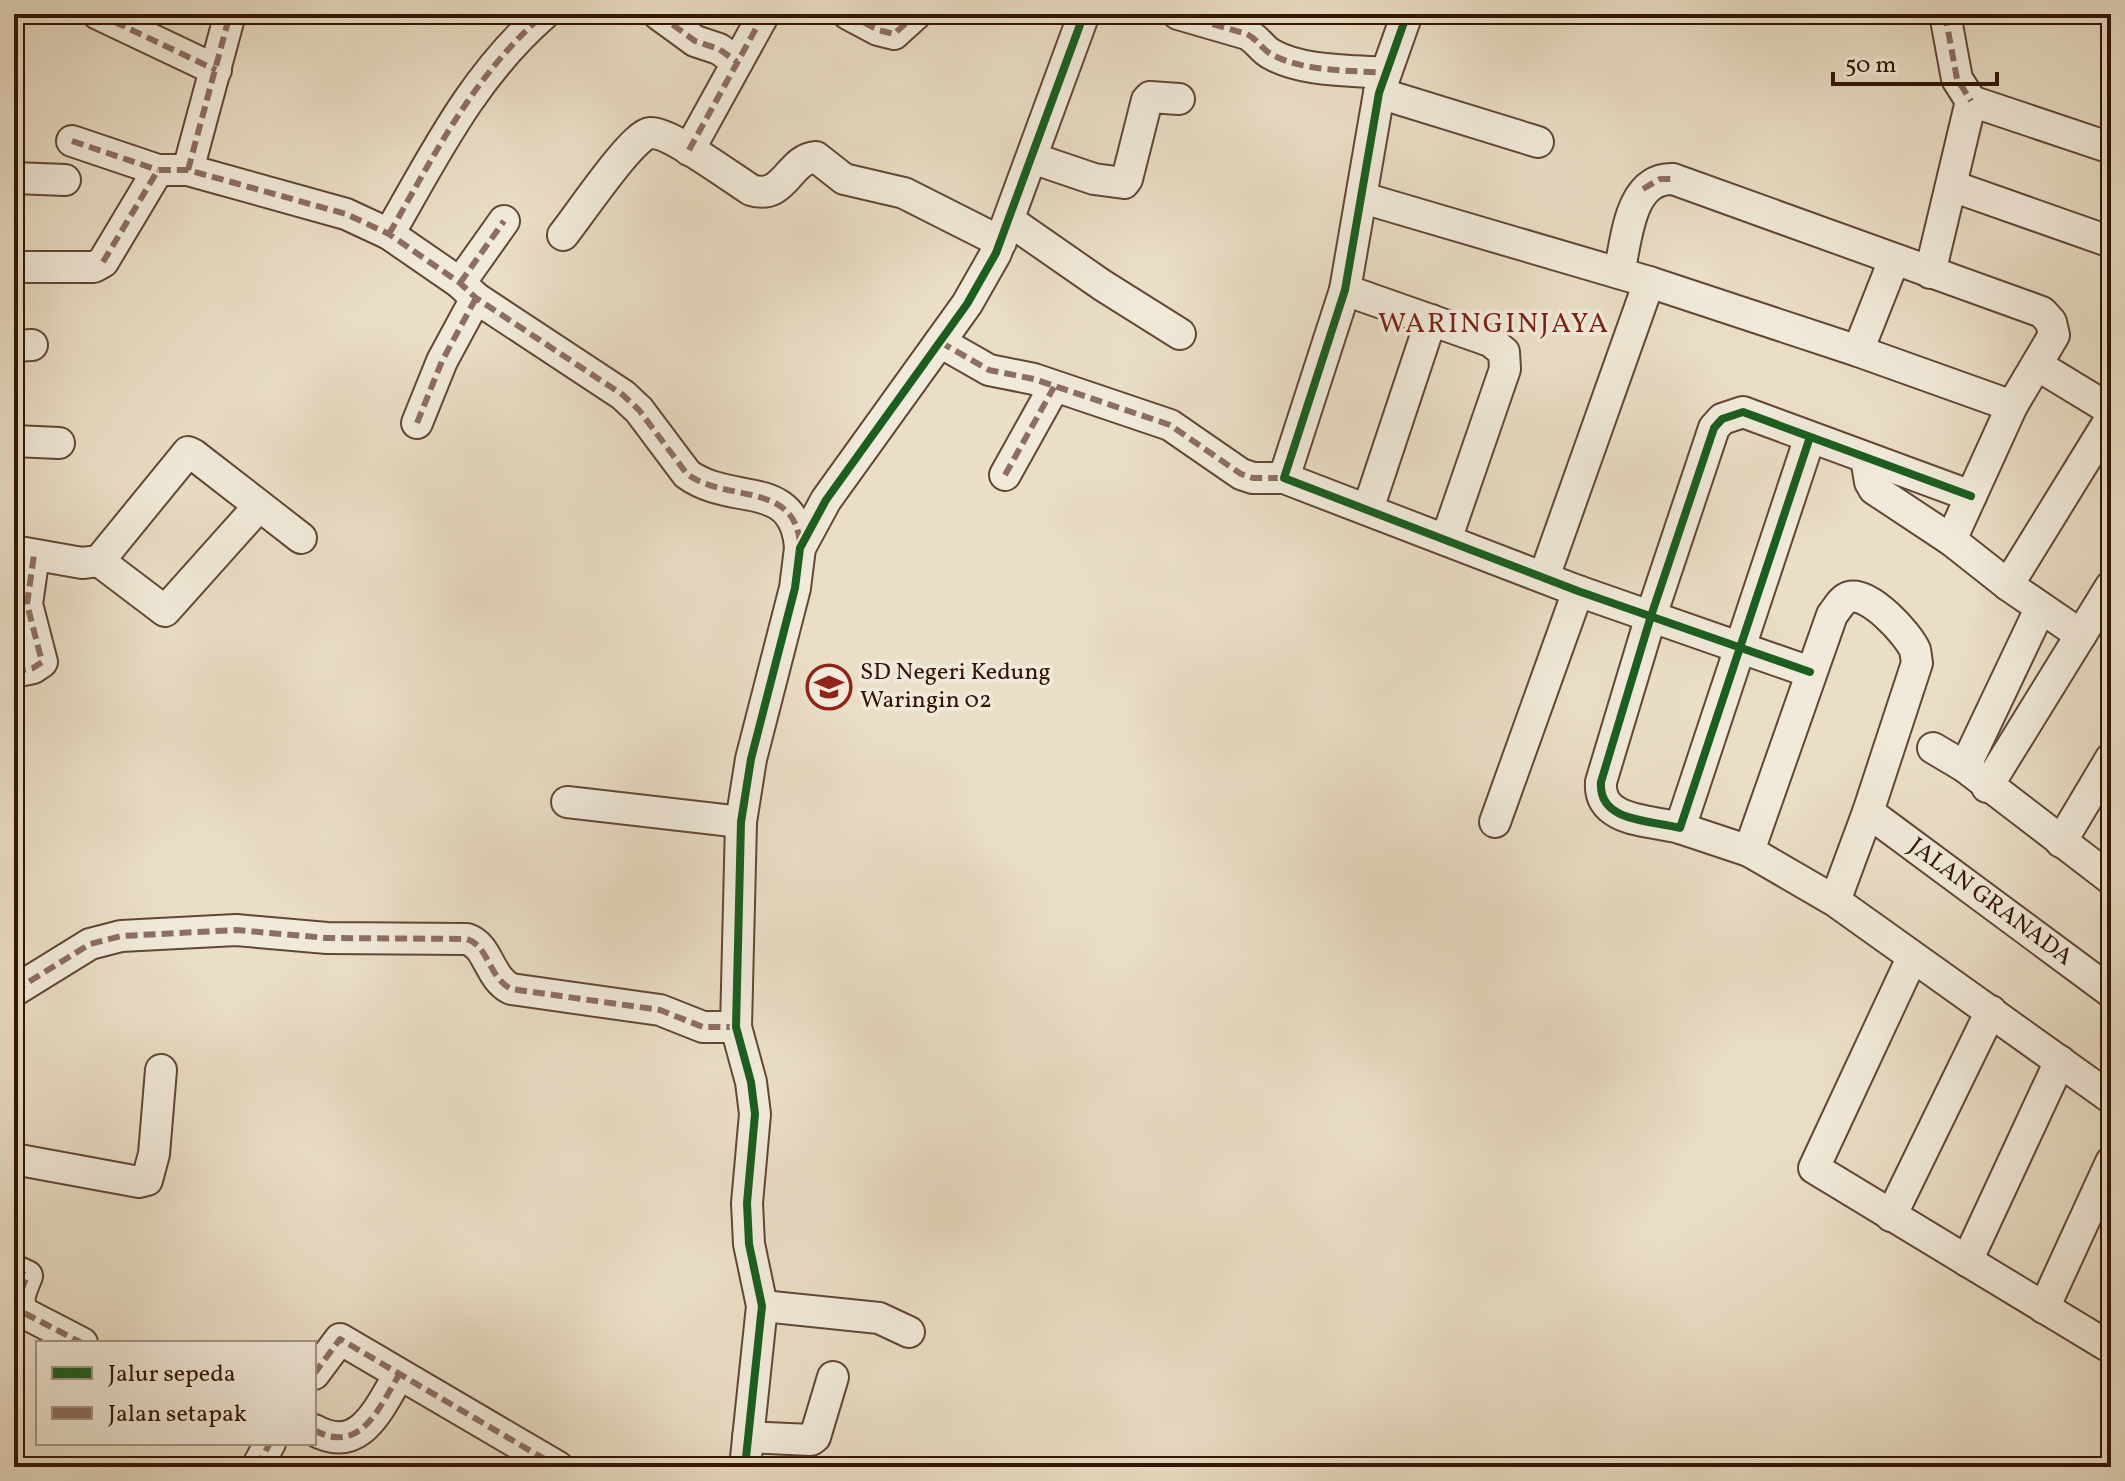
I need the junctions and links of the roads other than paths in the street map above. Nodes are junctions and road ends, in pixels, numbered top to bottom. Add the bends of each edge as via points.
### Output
1 (98, 14) edge
2 (230, 14) edge
3 (544, 14) edge
4 (658, 14) edge
5 (764, 14) edge
6 (848, 14) edge
7 (916, 14) edge
8 (1084, 14) edge
9 (1178, 14) edge
10 (1407, 14) edge
11 (1945, 14) edge
12 (737, 62) junction
13 (216, 70) junction
14 (1382, 83) junction
15 (1179, 99) dead end
16 (1971, 101) junction
17 (72, 141) dead end
18 (1538, 142) dead end
19 (2111, 148) edge
20 (689, 150) junction
21 (1032, 158) junction
22 (158, 170) junction
23 (188, 170) junction
24 (14, 178) edge
25 (65, 180) dead end
26 (1952, 186) junction
27 (1363, 198) junction
28 (504, 221) dead end
29 (1005, 231) junction
30 (389, 234) junction
31 (563, 235) dead end
32 (2111, 242) edge
33 (1894, 260) junction
34 (14, 267) edge
35 (1619, 273) junction
36 (1930, 273) junction
37 (1649, 282) junction
38 (468, 290) junction
39 (1345, 290) junction
40 (1431, 320) junction
41 (1180, 334) dead end
42 (940, 342) junction
43 (1858, 351) junction
44 (2037, 365) junction
45 (1054, 387) junction
46 (2012, 406) junction
47 (2111, 410) edge
48 (2111, 418) edge
49 (417, 423) dead end
50 (1810, 437) junction
51 (14, 441) edge
52 (59, 443) dead end
53 (1866, 458) junction
54 (1005, 475) dead end
55 (1284, 478) junction
56 (1971, 496) junction
57 (259, 506) junction
58 (1368, 509) junction
59 (301, 538) dead end
60 (1446, 540) junction
61 (1951, 540) junction
62 (800, 548) junction
63 (24, 553) edge
64 (99, 561) junction
65 (1544, 577) junction
66 (2008, 585) junction
67 (2111, 586) edge
68 (1578, 591) junction
69 (2040, 609) junction
70 (1651, 616) junction
71 (2081, 635) junction
72 (1739, 647) junction
73 (14, 672) edge
74 (1810, 672) junction
75 (1933, 748) dead end
76 (2111, 758) edge
77 (1976, 777) junction
78 (567, 802) dead end
79 (1868, 812) junction
80 (741, 822) junction
81 (1495, 822) dead end
82 (1680, 828) junction
83 (2061, 842) junction
84 (1749, 851) junction
85 (2111, 879) edge
86 (1835, 901) junction
87 (1912, 958) junction
88 (14, 991) edge
89 (2111, 992) edge
90 (1991, 1011) junction
91 (736, 1027) junction
92 (2060, 1061) junction
93 (161, 1070) dead end
94 (2111, 1098) edge
95 (14, 1159) edge
96 (2111, 1162) edge
97 (1891, 1216) junction
98 (1967, 1261) junction
99 (14, 1270) edge
100 (762, 1306) junction
101 (2044, 1308) junction
102 (909, 1332) dead end
103 (78, 1341) edge
104 (2111, 1348) edge
105 (316, 1371) edge
106 (399, 1375) junction
107 (833, 1377) dead end
108 (316, 1431) edge
109 (748, 1437) junction
110 (269, 1445) edge
111 (257, 1467) edge
112 (558, 1467) edge
113 (745, 1467) edge

1 - 13 street
2 - 13 street
3 - 30 street via 478,84
4 - 12 street
5 - 12 street
6 - 7 street via 894,34
8 - 21 street
9 - 14 street via 1247,34 1281,58
10 - 14 street
11 - 16 street via 1957,79
12 - 20 street
13 - 23 street
14 - 18 street
14 - 27 street
15 - 21 street via 1147,100 1124,183 1094,179
16 - 19 street
16 - 26 street
17 - 22 street
20 - 29 street via 760,193 771,191 802,162 816,157 844,179 904,193
20 - 31 street via 658,133 642,135
21 - 29 street
22 - 23 street
22 - 34 street via 103,262 94,267
23 - 30 street via 346,214
24 - 25 street
26 - 32 street
26 - 36 street
27 - 35 street
27 - 39 street
28 - 38 street
29 - 41 street
29 - 42 street via 983,278
30 - 38 street
33 - 35 street via 1673,179 1660,179 1638,198
33 - 36 street
33 - 43 street
35 - 37 street
36 - 44 street via 2042,312 2054,335
37 - 43 street
37 - 65 street
38 - 49 street
38 - 62 street via 623,395 687,474 788,510 799,527
39 - 40 street
39 - 55 street
40 - 58 street
40 - 60 street via 1490,341 1506,360
42 - 45 street via 989,370
42 - 62 street via 826,500
43 - 46 street
44 - 46 street
44 - 47 street
45 - 54 street
45 - 55 street via 1170,425 1241,474
46 - 56 street
48 - 66 street
50 - 53 street
50 - 70 street via 1743,412 1722,419 1714,428
50 - 72 street
51 - 52 street
53 - 56 street
53 - 61 street via 1874,489
55 - 58 street
56 - 61 street
57 - 59 street
57 - 64 street via 165,611
57 - 64 street via 188,452
58 - 60 street
60 - 65 street
61 - 66 street
62 - 80 street
63 - 64 street
63 - 73 street via 27,604 42,662
65 - 68 street
66 - 69 street
67 - 71 street
68 - 70 street
68 - 81 street
69 - 71 street
69 - 77 street
70 - 72 street
70 - 82 street via 1601,790 1617,813
71 - 77 street
72 - 74 street
72 - 82 street
74 - 79 street via 1832,615 1849,597 1874,602 1914,650 1917,663
74 - 84 street
75 - 77 street
76 - 83 street
77 - 83 street
78 - 80 street
79 - 86 street
79 - 89 street, JALAN GRANADA
80 - 91 street
82 - 84 street
83 - 85 street
84 - 86 street
86 - 87 street
87 - 90 street
87 - 97 street via 1814,1168
88 - 91 street via 90,944 121,936 236,930 327,938 467,939 479,945 497,980 511,989 660,1010 703,1027
90 - 92 street
90 - 97 street
91 - 100 street via 755,1114 747,1203
92 - 94 street
92 - 98 street
93 - 95 street via 147,1180
96 - 101 street
97 - 98 street
98 - 101 street
99 - 103 street via 27,1276 19,1296 24,1313
100 - 102 street via 879,1318
100 - 109 street
101 - 104 street
105 - 106 street via 340,1339
106 - 108 street via 366,1428 327,1437
106 - 112 street
107 - 109 street via 811,1440
109 - 113 street
110 - 111 street

